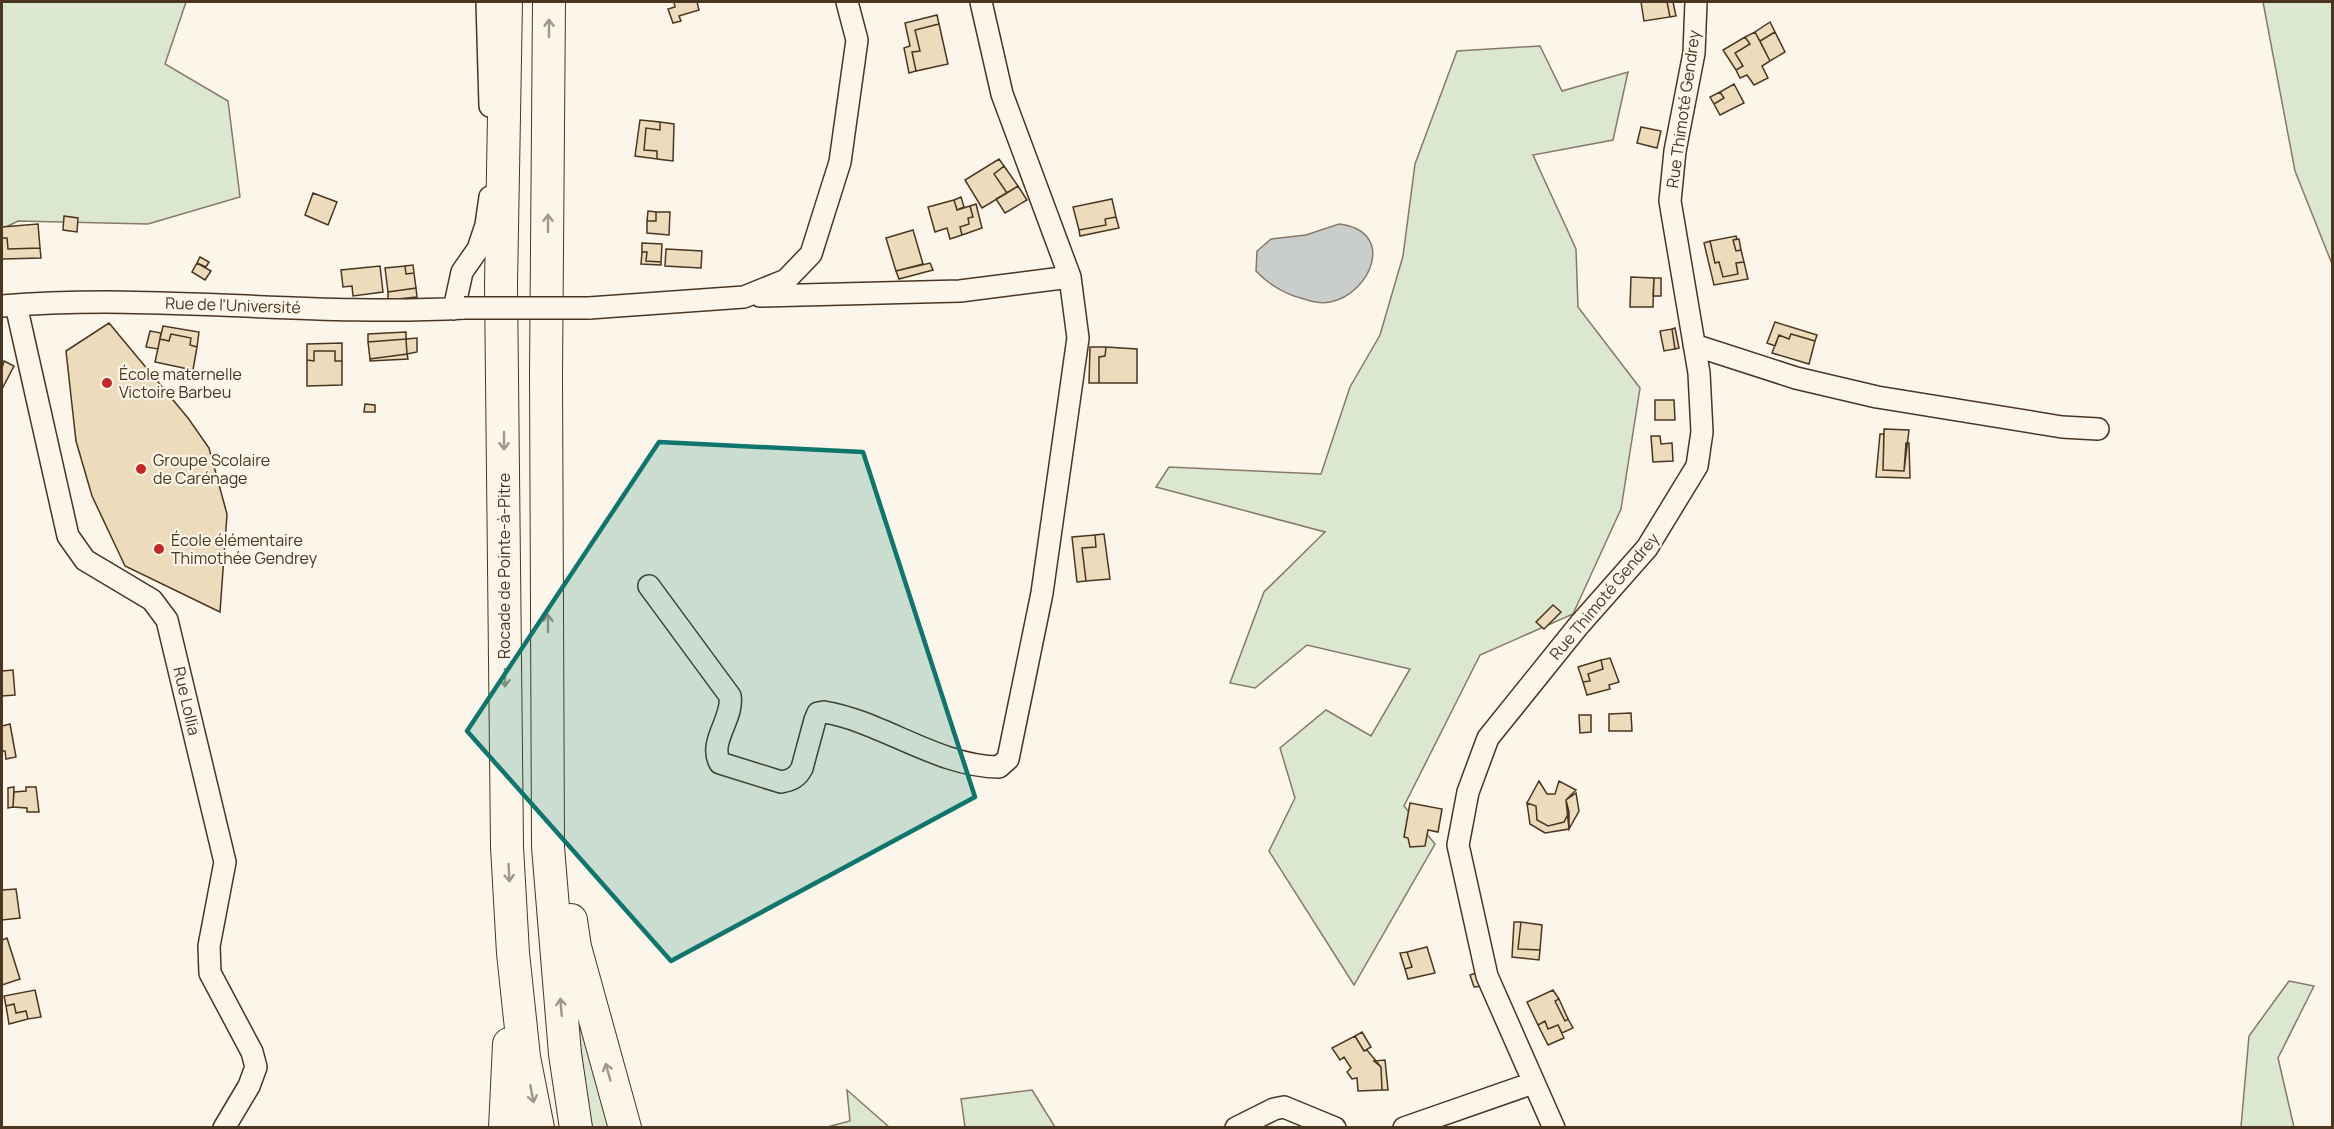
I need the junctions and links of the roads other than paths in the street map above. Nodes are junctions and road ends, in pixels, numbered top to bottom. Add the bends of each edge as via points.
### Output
1 (487, 2) edge
2 (506, 2) edge
3 (549, 2) edge
4 (848, 2) edge
5 (981, 2) edge
6 (1696, 2) edge
7 (1070, 277) junction
8 (744, 297) junction
9 (9, 306) edge
10 (459, 309) junction
11 (1694, 345) junction
12 (2098, 429) dead end
13 (649, 586) dead end
14 (548, 702) junction
15 (513, 953) junction
16 (1533, 1083) junction
17 (224, 1128) edge
18 (505, 1128) edge
19 (538, 1128) edge
20 (576, 1128) edge
21 (626, 1128) edge
22 (1236, 1128) edge
23 (1335, 1128) edge
24 (1404, 1128) edge
25 (1554, 1128) edge

1 - 10 street via 491,191 478,249 462,272
2 -> 15 highway, Rocade de Pointe-à-Pitre via 501,285 505,704
14 -> 3 highway
4 - 8 street via 857,40 842,151 810,254 786,280
5 - 7 street via 1002,94
6 - 11 street, Rue Thimoté Gendrey via 1694,53 1674,151 1671,201
7 - 8 street, Rue de l'Université via 960,291
7 - 13 street via 1078,338 1064,451 1008,759 999,766 947,756 824,712 818,713 815,720 802,768 790,780 781,782 720,763 717,745 730,696
8 - 10 street, Rue de l'Université, bridge via 589,308
9 - 10 street, Rue de l'Université via 168,301 340,309
9 - 17 street, Rue Lollia via 68,536 85,560 152,600 167,620 225,862 209,946 210,973 252,1052 256,1067
11 - 12 street via 1848,391 2062,427
11 - 16 street, Rue Thimoté Gendrey via 1702,432 1697,466 1690,480 1647,548 1488,738 1468,792 1458,845 1487,976
20 -> 14 highway via 565,1054 550,870
21 -> 14 highway via 575,947 555,814
15 - 18 highway
15 -> 19 highway, Rocade de Pointe-à-Pitre via 524,1057
16 - 24 street
16 - 25 street, Rue Thimoté Gendrey
22 - 23 street via 1284,1107

